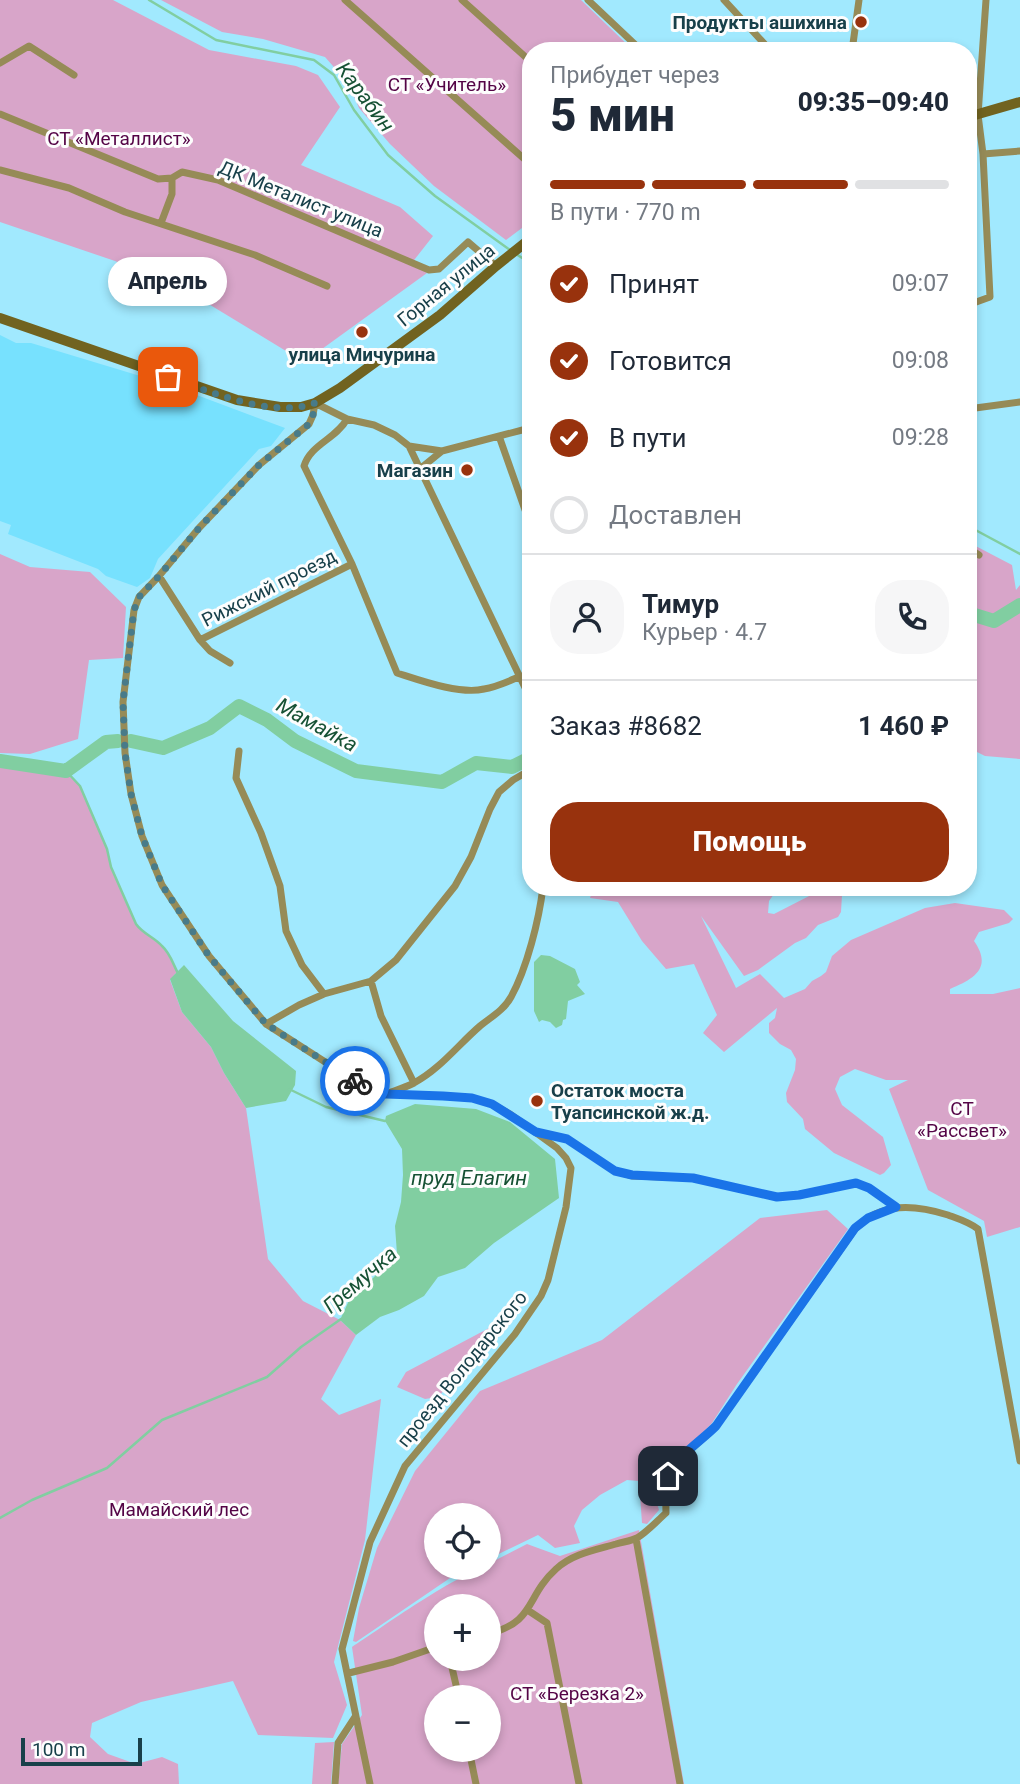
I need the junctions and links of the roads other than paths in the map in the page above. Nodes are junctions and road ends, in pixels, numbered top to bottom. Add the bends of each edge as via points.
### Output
1 (345, 0) edge
2 (463, 0) edge
3 (588, 0) edge
4 (724, 0) edge
5 (859, 0) edge
6 (986, 0) edge
7 (632, 42) edge
8 (763, 42) edge
9 (853, 42) edge
10 (522, 54) edge
11 (0, 63) edge
12 (74, 75) dead end
13 (977, 80) edge
14 (1020, 102) edge
15 (0, 114) edge
16 (977, 115) edge
17 (977, 131) edge
18 (1020, 151) edge
19 (983, 154) junction
20 (522, 157) edge
21 (0, 170) edge
22 (172, 178) junction
23 (161, 223) junction
24 (522, 245) edge
25 (496, 266) junction
26 (327, 286) dead end
27 (977, 302) edge
28 (0, 318) edge
29 (1020, 402) edge
30 (315, 403) junction
31 (977, 408) edge
32 (347, 419) junction
33 (522, 430) edge
34 (499, 436) junction
35 (409, 446) junction
36 (442, 451) junction
37 (421, 468) junction
38 (522, 501) edge
39 (352, 564) junction
40 (159, 576) junction
41 (200, 640) junction
42 (230, 663) dead end
43 (521, 676) joint
44 (239, 751) dead end
45 (522, 775) edge
46 (542, 896) edge
47 (371, 981) junction
48 (324, 994) junction
49 (266, 1024) junction
50 (414, 1083) junction
51 (386, 1094) junction
52 (536, 1132) junction
53 (896, 1207) junction
54 (1020, 1461) edge
55 (636, 1539) junction
56 (529, 1611) junction
57 (501, 1631) edge
58 (424, 1651) edge
59 (349, 1673) junction
60 (356, 1716) junction
61 (471, 1762) edge
62 (335, 1784) edge
63 (370, 1784) edge
64 (476, 1784) edge
65 (579, 1784) edge
66 (680, 1784) edge

1 - 20 street
2 - 10 street
3 - 7 street
4 - 8 street
5 - 9 street
6 - 13 street
11 - 12 street via 29,46
14 - 16 street
15 - 22 street, ДК Металист улица via 158,179
17 - 19 street
18 - 19 street
19 - 27 street via 990,297
21 - 23 street via 69,188
22 - 23 street via 172,194
22 - 25 street, ДК Металист улица via 182,172 218,180 429,270 439,269 468,242
23 - 26 street
24 - 25 street, Горная улица
25 - 30 street, Горная улица via 440,315
28 - 30 street via 237,400 293,408
29 - 31 street
30 - 32 street
30 - 40 street, проезд Володарского via 309,424 259,465
32 - 35 street via 374,425
32 - 39 street, Рижский проезд via 341,430 310,453 304,466
33 - 34 street
34 - 36 street
34 - 38 street
35 - 36 street
35 - 37 street
36 - 37 street
37 - 43 street
39 - 41 street, Рижский проезд
39 - 43 street, Рижский проезд via 397,673 453,688 482,690
40 - 41 street
40 - 49 street, проезд Володарского via 139,597 134,610 123,702 131,794 162,885 209,956
41 - 42 street
44 - 48 street via 236,778 281,887 286,931 302,965
45 - 47 street via 499,792 455,886 396,960
46 - 50 street via 528,952 504,1007
47 - 48 street
47 - 50 street via 381,1016
48 - 49 street
49 - 51 street, проезд Володарского via 361,1085
50 - 51 street
51 - 52 street, проезд Володарского via 472,1098 492,1104
52 - 53 street via 567,1139 615,1171 632,1175 693,1178 777,1197 856,1183
52 - 59 street, проезд Володарского via 557,1148 571,1168 548,1280 515,1334 405,1466 370,1542 342,1648
53 - 54 street via 936,1211 978,1229
53 - 55 street via 855,1228 716,1426 675,1461 668,1476 666,1513
55 - 56 street via 582,1553 557,1568 535,1592
55 - 66 street
56 - 57 street
56 - 65 street via 547,1623
58 - 59 street
59 - 60 street, проезд Володарского
60 - 62 street via 338,1743
60 - 63 street, проезд Володарского
61 - 64 street

